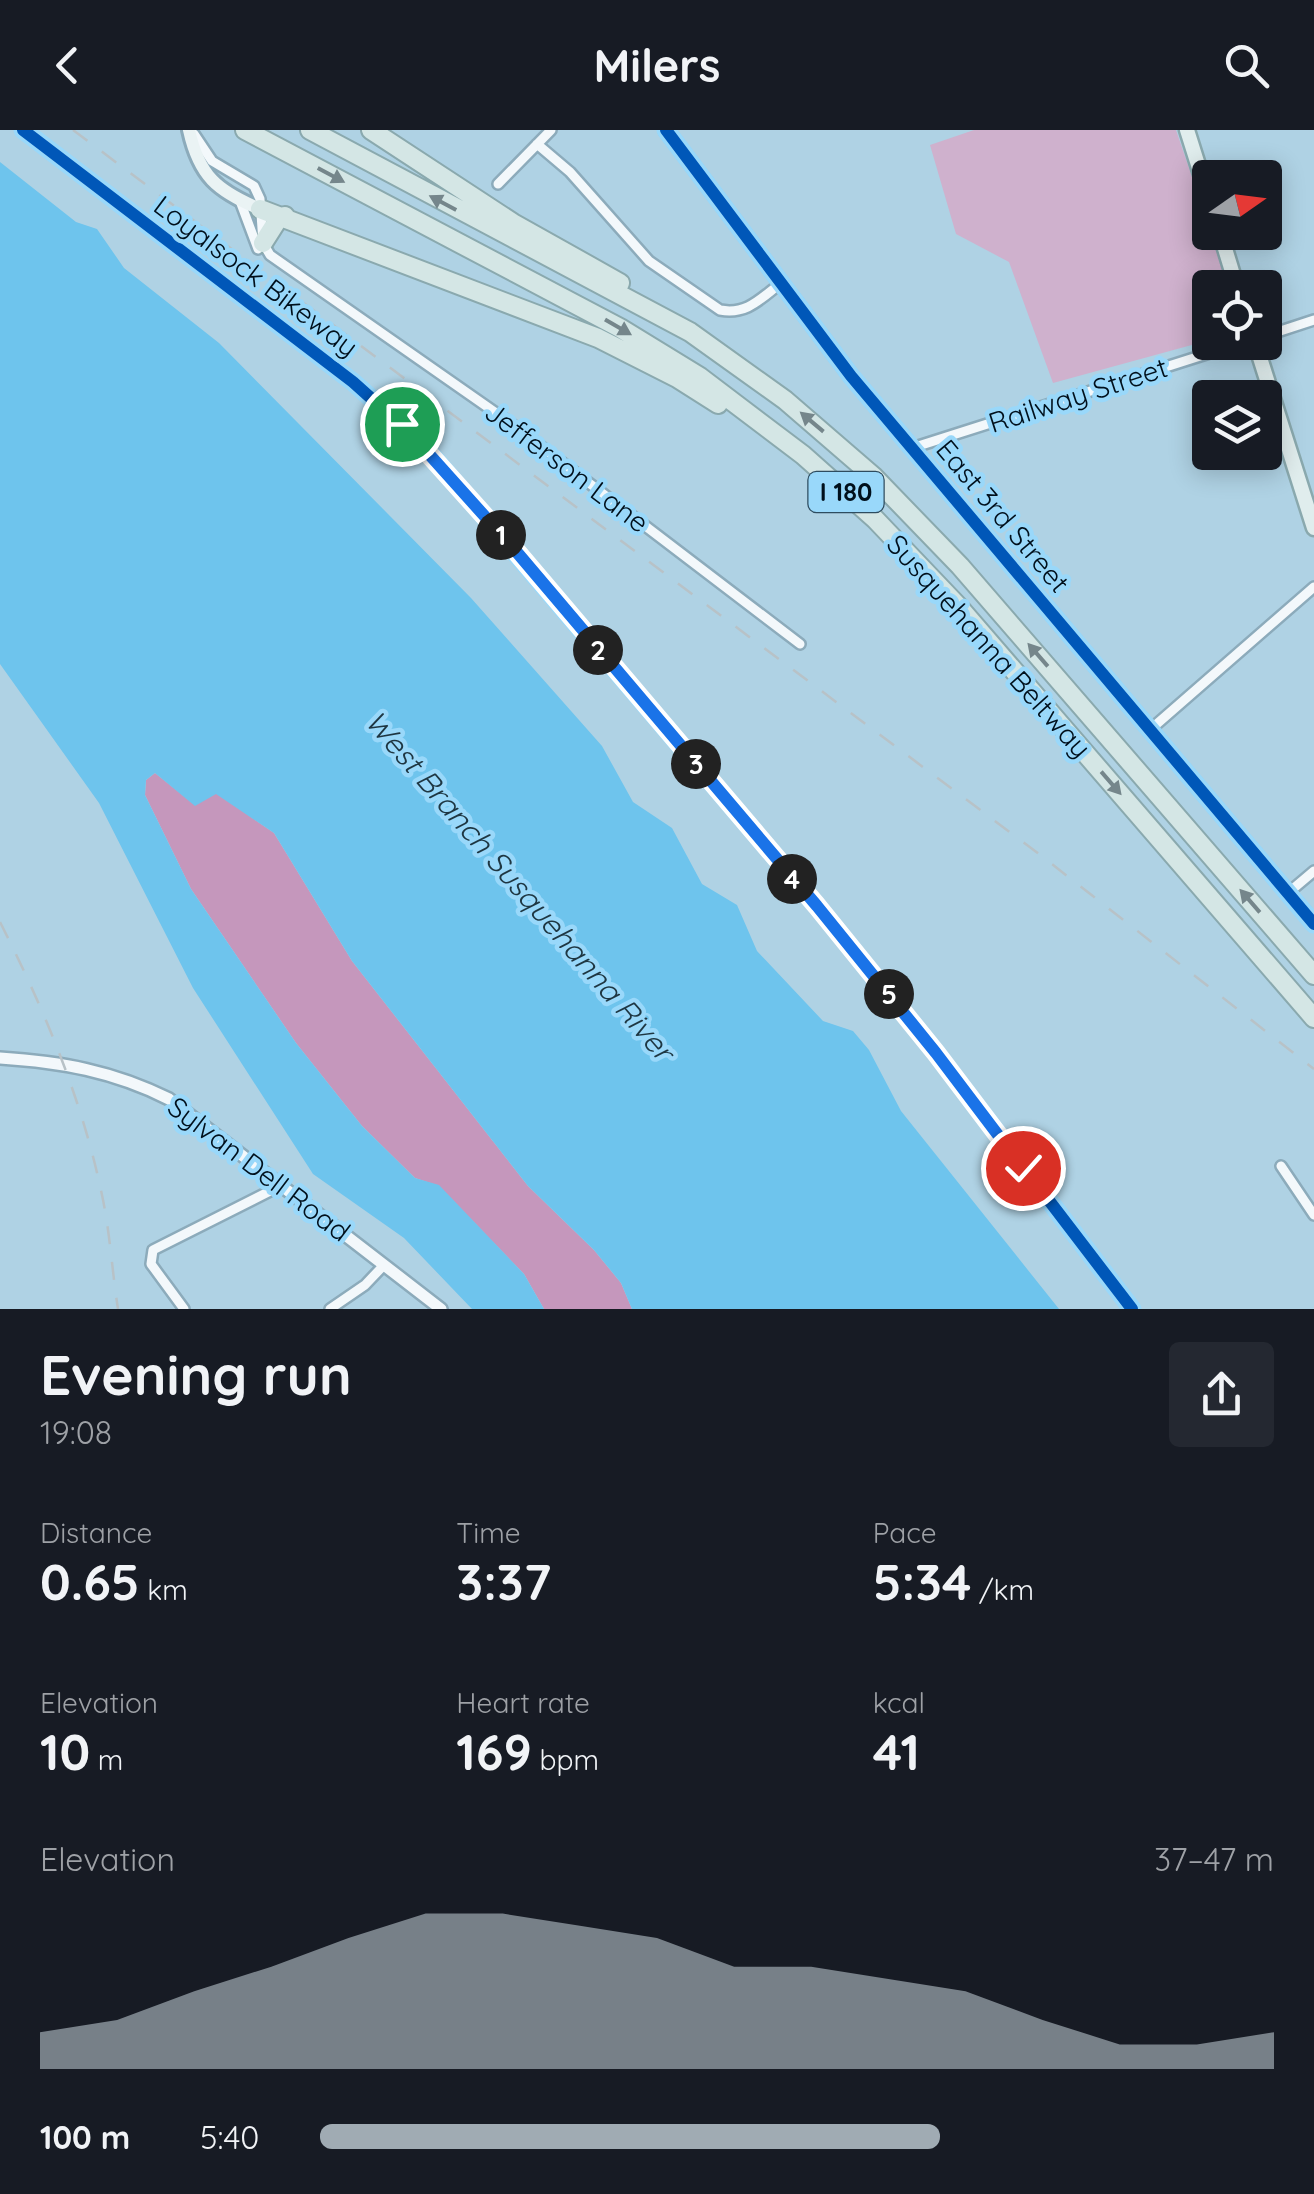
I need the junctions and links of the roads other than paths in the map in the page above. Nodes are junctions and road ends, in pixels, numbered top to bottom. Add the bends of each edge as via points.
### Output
1 (190, 130) edge
2 (245, 130) edge
3 (310, 130) edge
4 (370, 130) edge
5 (551, 130) edge
6 (666, 130) edge
7 (1187, 130) edge
8 (537, 144) junction
9 (1196, 160) edge
10 (498, 184) dead end
11 (240, 200) junction
12 (260, 209) junction
13 (285, 216) junction
14 (267, 249) junction
15 (780, 283) junction
16 (1314, 320) edge
17 (1282, 330) edge
18 (690, 332) junction
19 (1192, 359) edge
20 (1261, 360) edge
21 (912, 448) junction
22 (875, 519) junction
23 (1314, 528) edge
24 (1314, 586) edge
25 (800, 644) dead end
26 (1151, 728) junction
27 (1314, 871) edge
28 (1288, 893) junction
29 (1314, 924) edge
30 (1314, 975) edge
31 (1314, 1018) edge
32 (0, 1058) edge
33 (1281, 1166) dead end
34 (282, 1185) junction
35 (1314, 1215) edge
36 (384, 1265) junction
37 (184, 1309) edge
38 (330, 1309) edge
39 (441, 1309) edge

1 - 11 main road via 205,174
1 - 12 street via 212,161 254,186
2 -> 22 highway, Susquehanna Beltway / I 180 via 664,354 769,428
18 -> 3 highway, Susquehanna Beltway / I 180
4 - 18 highway
5 - 8 street
6 - 15 main road, East 3rd Street
7 - 9 main road
8 - 10 street
8 - 15 street via 649,261 724,311 751,307
11 - 12 main road
11 - 14 street via 256,244 263,253
12 - 13 highway
12 - 14 street
13 - 14 highway
13 - 22 highway via 642,358 732,413
14 - 25 street, Jefferson Lane via 509,422
15 - 21 main road, East 3rd Street
16 - 17 street
30 -> 18 highway, Susquehanna Beltway / I 180 via 960,566 873,476 786,400
19 - 21 street, Railway Street
20 - 23 main road
21 - 26 main road, East 3rd Street
22 -> 31 highway, Susquehanna Beltway / I 180
24 - 26 street
26 - 28 main road, East 3rd Street
27 - 28 street
28 - 29 main road, East 3rd Street
32 - 34 street, Sylvan Dell Road via 76,1064 144,1086 199,1119
33 - 35 street
34 - 36 street, Sylvan Dell Road
34 - 37 street via 153,1250 151,1264
36 - 38 street
36 - 39 street, Sylvan Dell Road

